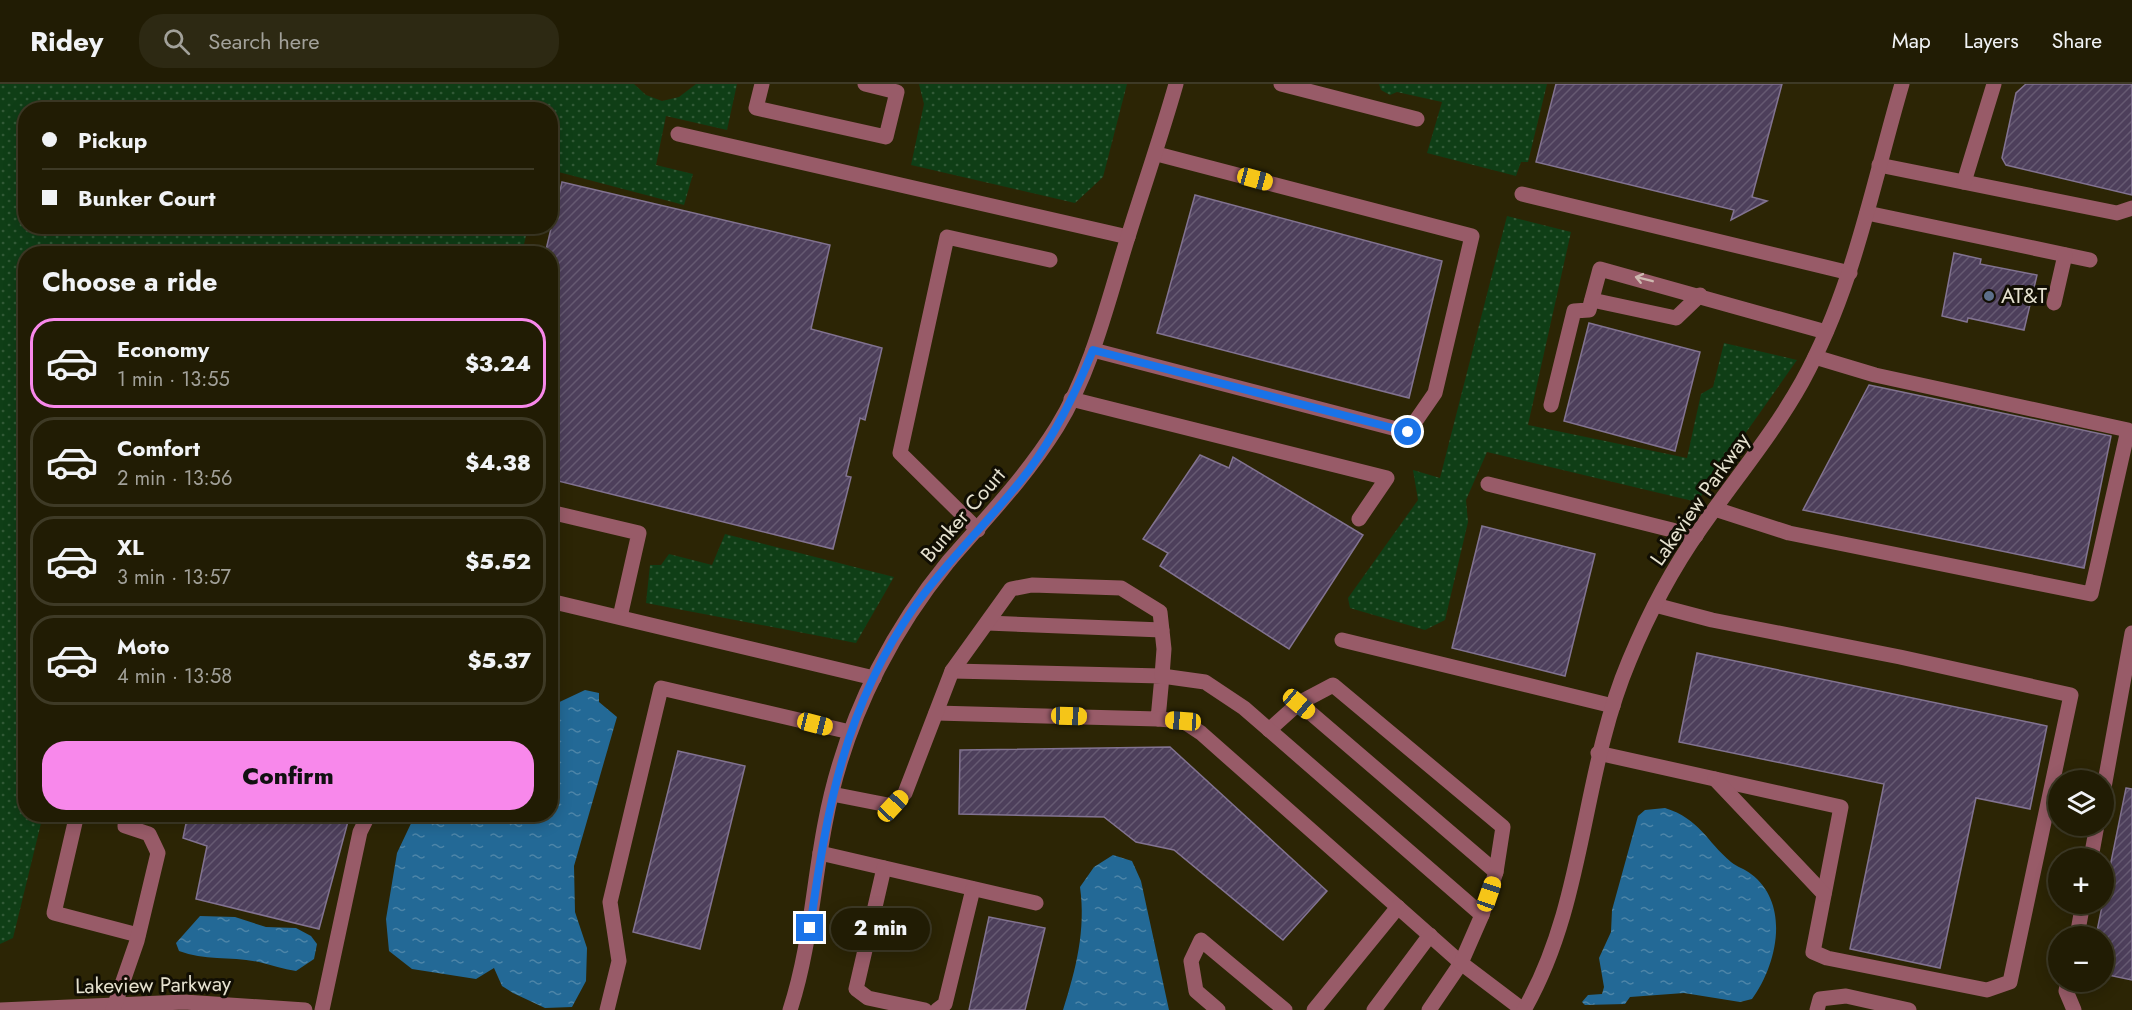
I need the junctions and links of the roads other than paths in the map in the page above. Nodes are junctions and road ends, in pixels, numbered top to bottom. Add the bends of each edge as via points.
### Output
1 (762, 84) edge
2 (865, 84) edge
3 (1176, 84) edge
4 (1281, 84) edge
5 (1902, 84) edge
6 (1994, 84) edge
7 (1417, 119) dead end
8 (678, 134) dead end
9 (1157, 154) junction
10 (1879, 165) junction
11 (1964, 182) junction
12 (1522, 194) dead end
13 (2132, 208) edge
14 (1867, 213) junction
15 (1128, 237) junction
16 (2065, 255) junction
17 (1050, 260) dead end
18 (2090, 260) dead end
19 (1850, 273) junction
20 (1700, 295) junction
21 (1592, 300) junction
22 (2055, 303) dead end
23 (1826, 332) junction
24 (1093, 350) junction
25 (1815, 357) junction
26 (1071, 399) junction
27 (1551, 405) dead end
28 (1488, 484) dead end
29 (1715, 509) junction
30 (558, 514) edge
31 (1359, 519) dead end
32 (978, 530) junction
33 (1696, 536) junction
34 (558, 603) edge
35 (1655, 605) junction
36 (620, 617) junction
37 (987, 623) junction
38 (1162, 630) junction
39 (2132, 633) edge
40 (1342, 640) dead end
41 (952, 671) junction
42 (1162, 676) junction
43 (873, 678) junction
44 (1299, 704) junction
45 (1613, 706) junction
46 (936, 713) junction
47 (1158, 719) junction
48 (1269, 730) junction
49 (850, 732) junction
50 (1598, 753) junction
51 (2107, 770) edge
52 (1715, 779) junction
53 (832, 795) junction
54 (76, 822) edge
55 (125, 822) edge
56 (365, 822) edge
57 (820, 853) junction
58 (884, 868) junction
59 (1496, 872) junction
60 (973, 889) junction
61 (1824, 894) junction
62 (1036, 903) dead end
63 (1398, 907) junction
64 (1482, 915) junction
65 (138, 935) junction
66 (1430, 935) junction
67 (1461, 963) junction
68 (2066, 992) edge
69 (113, 1007) edge
70 (0, 1010) edge
71 (305, 1010) edge
72 (322, 1010) edge
73 (607, 1010) edge
74 (790, 1010) edge
75 (925, 1010) edge
76 (937, 1010) edge
77 (1218, 1010) edge
78 (1286, 1010) edge
79 (1314, 1010) edge
80 (1374, 1010) edge
81 (1429, 1010) edge
82 (1524, 1010) edge
83 (1817, 1010) edge
84 (1909, 1010) edge
85 (2073, 1010) edge

1 - 2 street via 756,108 886,136 897,92
3 - 9 street, Bunker Court
4 - 7 street
5 - 10 street, Lakeview Parkway
6 - 11 street
8 - 15 street
9 - 15 street, Bunker Court
9 - 24 street via 1472,236 1435,393 1408,432
10 - 11 street
10 - 14 street, Lakeview Parkway
11 - 13 street via 2117,213
12 - 19 street
14 - 16 street
14 - 19 street, Lakeview Parkway
15 - 24 street, Bunker Court
16 - 18 street
16 - 22 street
17 - 32 street via 947,237 900,453
19 - 23 street, Lakeview Parkway
20 - 21 street via 1676,318
20 -> 21 street via 1600,269
20 - 23 street
21 - 27 street via 1589,310 1574,311
23 - 25 street, Lakeview Parkway
24 - 26 street, Bunker Court
25 - 29 street, Lakeview Parkway via 1782,417
25 - 29 street via 1875,375 2128,430 2091,594 1789,532
26 - 31 street via 1387,478
26 - 32 street, Bunker Court via 1029,469
28 - 33 street
29 - 33 street, Lakeview Parkway
30 - 36 street via 639,533
32 - 43 street, Bunker Court via 947,563 914,608
33 - 35 street, Lakeview Parkway
34 - 36 street
35 - 45 street, Lakeview Parkway
35 - 61 street via 2071,695 2010,982 1987,990 1813,952
36 - 43 street
37 - 38 street
37 - 38 street via 1011,589 1080,585 1121,588 1160,612
37 - 41 street
38 - 42 street
39 - 51 street
40 - 45 street
41 - 42 street
41 - 46 street
42 - 47 street
42 - 48 street via 1205,682
43 - 49 street, Bunker Court
44 - 48 street
44 - 59 street
44 - 59 street via 1333,685 1503,827
45 - 50 street, Lakeview Parkway
46 - 47 street
46 - 53 street via 905,793 893,806
47 - 63 street via 1183,721 1201,733
48 - 64 street
49 - 53 street, Bunker Court
49 - 73 street via 661,688 610,902 619,962
50 - 52 street
50 - 82 street, Lakeview Parkway via 1561,927
52 - 61 street
52 - 61 street via 1841,807
53 - 57 street, Bunker Court
54 - 65 street via 54,913
55 - 65 street via 125,826 149,834 158,854
56 - 72 street
57 - 58 street
57 - 74 street, Bunker Court via 810,928
58 - 60 street
58 - 75 street via 856,989 868,998
59 - 64 street
60 - 62 street
60 - 76 street via 945,1004
63 - 66 street
63 - 79 street
64 - 67 street
65 - 69 street
66 - 67 street
66 - 80 street
67 - 81 street
67 - 82 street
68 - 85 street
69 - 70 street, Lakeview Parkway
69 - 71 street, Lakeview Parkway via 184,1002
77 - 78 street via 1196,991 1191,961 1201,940
83 - 84 street via 1820,999 1846,996

